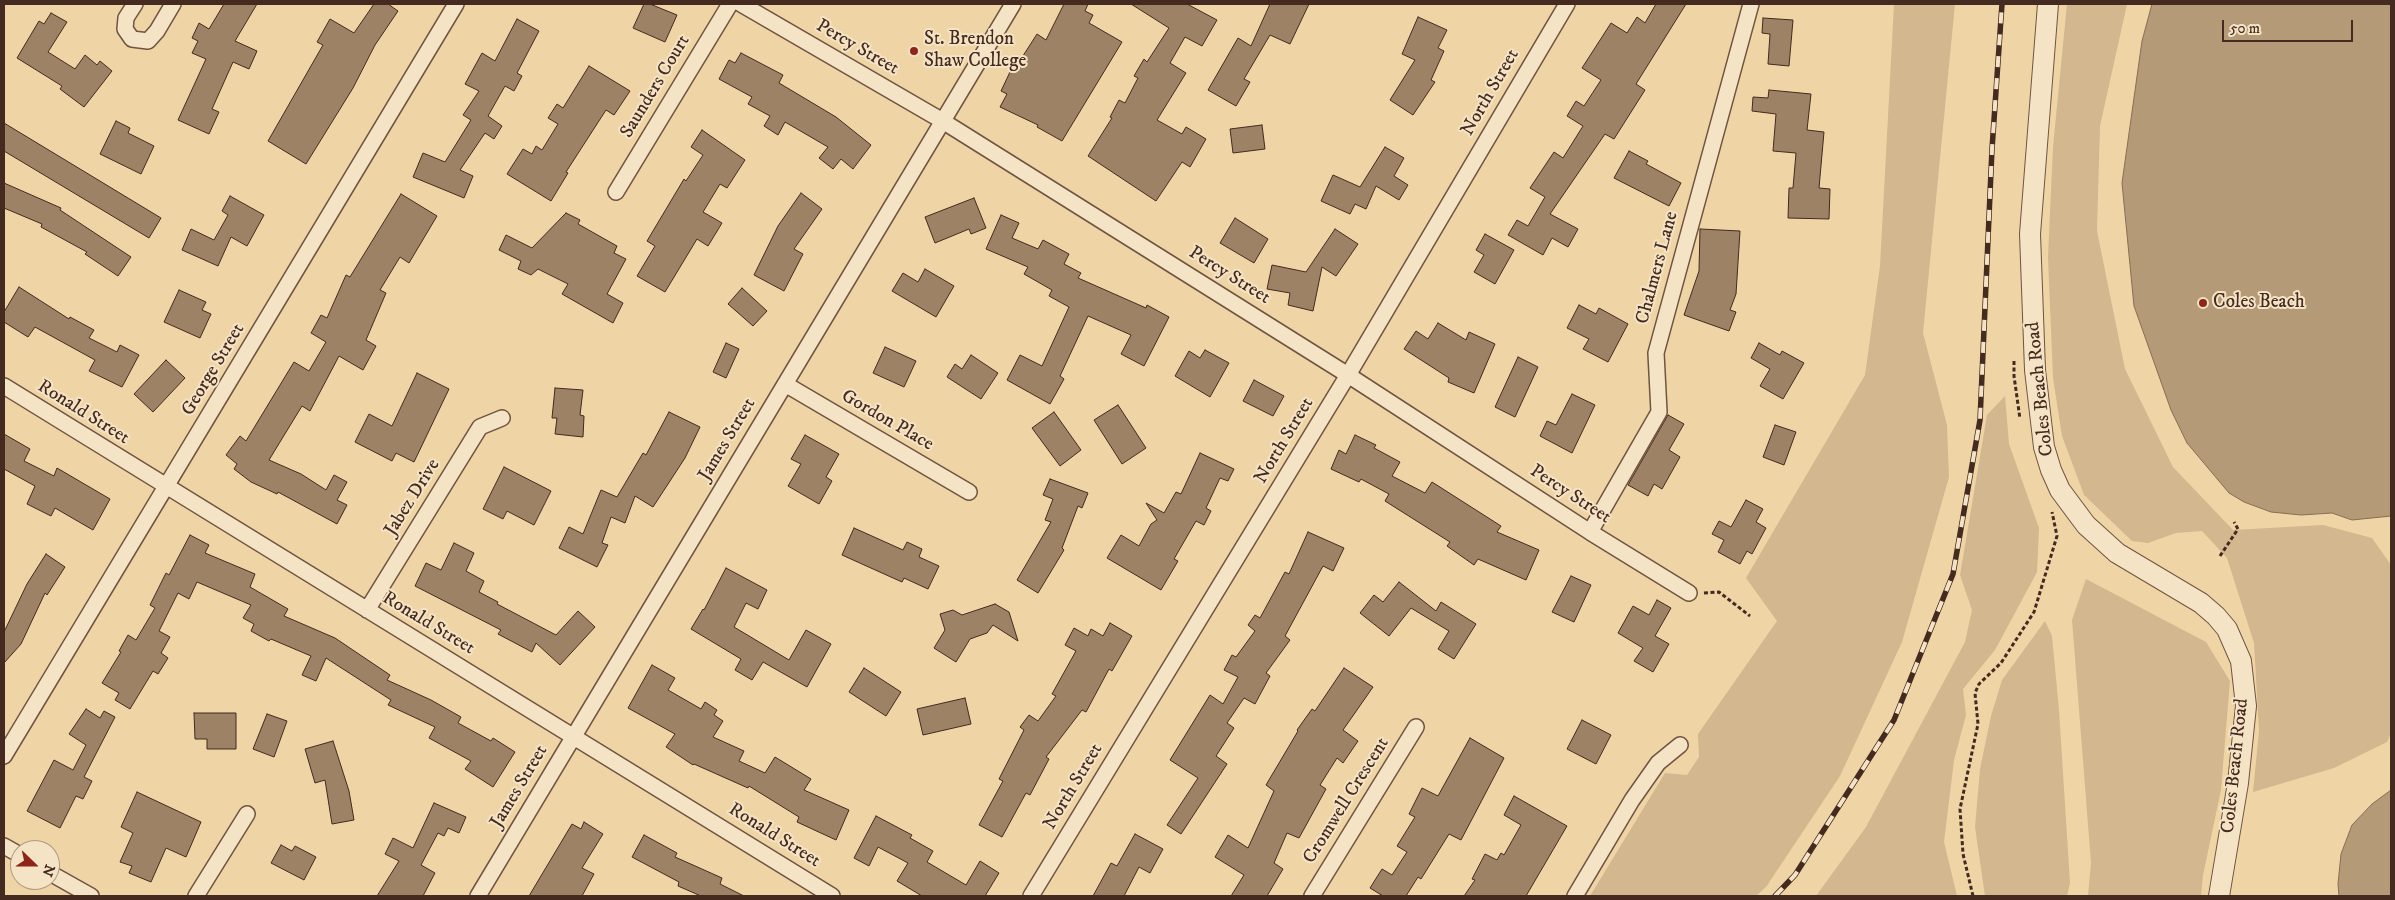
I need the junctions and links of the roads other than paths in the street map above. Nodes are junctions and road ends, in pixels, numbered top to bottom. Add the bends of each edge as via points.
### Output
1 (135, 4) edge
2 (173, 4) edge
3 (456, 4) edge
4 (730, 4) edge
5 (741, 4) edge
6 (1013, 4) edge
7 (1567, 4) edge
8 (1750, 4) edge
9 (2048, 4) edge
10 (941, 120) junction
11 (616, 192) dead end
12 (1348, 375) junction
13 (785, 384) junction
14 (4, 386) edge
15 (502, 418) dead end
16 (166, 488) junction
17 (969, 492) dead end
18 (1590, 532) junction
19 (1689, 593) road end
20 (367, 610) junction
21 (1416, 727) dead end
22 (574, 735) junction
23 (1680, 745) dead end
24 (4, 756) edge
25 (247, 814) dead end
26 (60, 879) edge
27 (91, 896) edge
28 (196, 896) edge
29 (478, 896) edge
30 (832, 896) edge
31 (1031, 896) edge
32 (1312, 896) edge
33 (1575, 896) edge
34 (2220, 896) edge

1 - 2 street via 126,18 125,29 132,39 148,41
3 - 16 street, George Street
4 - 11 street, Saunders Court
5 - 10 street, Percy Street
6 - 10 street, James Street
7 - 12 street, North Street
8 - 18 street, Chalmers Lane via 1656,353 1659,412
9 - 34 street, Coles Beach Road via 2030,234 2035,370 2044,447 2060,490 2086,525 2117,553 2201,603 2216,616 2227,629 2241,661 2246,706 2238,783
10 - 12 street, Percy Street
10 - 13 street, James Street
12 - 18 street, Percy Street
12 - 31 street, North Street
13 - 17 street, Gordon Place
13 - 22 street, James Street
14 - 16 street, Ronald Street
15 - 20 street, Jabez Drive via 480,427
16 - 20 street, Ronald Street
16 - 24 street, George Street
18 - 19 street, Percy Street
20 - 22 street, Ronald Street
21 - 32 street, Cromwell Crescent
22 - 29 street, James Street
22 - 30 street, Ronald Street
23 - 33 street via 1658,763 1632,800
25 - 28 street
26 - 27 street

